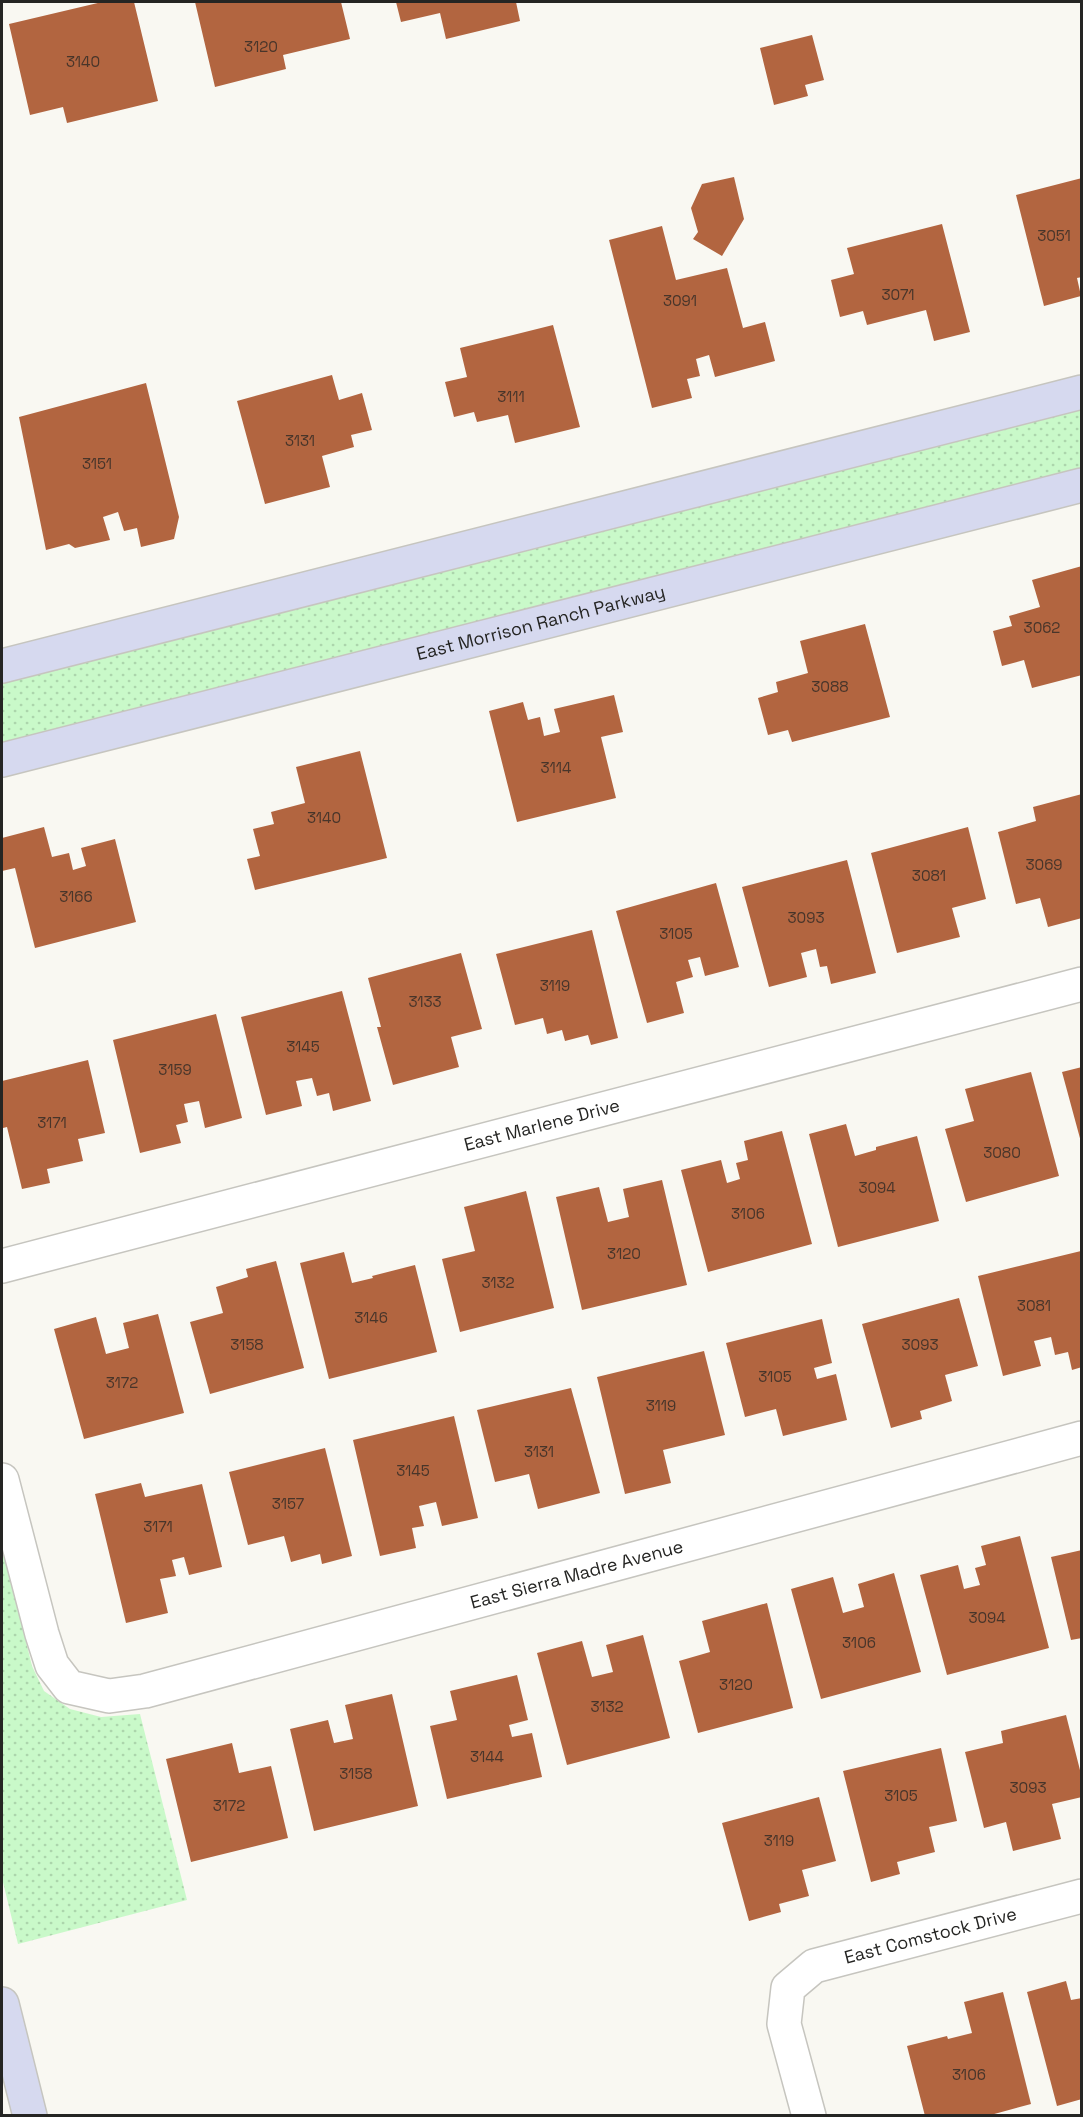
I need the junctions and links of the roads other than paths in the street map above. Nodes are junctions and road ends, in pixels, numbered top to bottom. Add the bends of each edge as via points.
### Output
1 (1082, 392) edge
2 (1082, 484) edge
3 (2, 666) edge
4 (2, 760) edge
5 (1082, 984) edge
6 (2, 1266) edge
7 (1082, 1438) edge
8 (3, 1491) edge
9 (1082, 1896) edge
10 (2, 2004) edge
11 (30, 2115) edge
12 (809, 2115) edge

1 - 3 street
2 - 4 street, East Morrison Ranch Parkway
5 - 6 street, East Marlene Drive
7 - 8 street, East Sierra Madre Avenue via 145,1691 109,1696 69,1688 52,1665
9 - 12 street, East Comstock Drive via 814,1966 788,1988 784,2024
10 - 11 street

